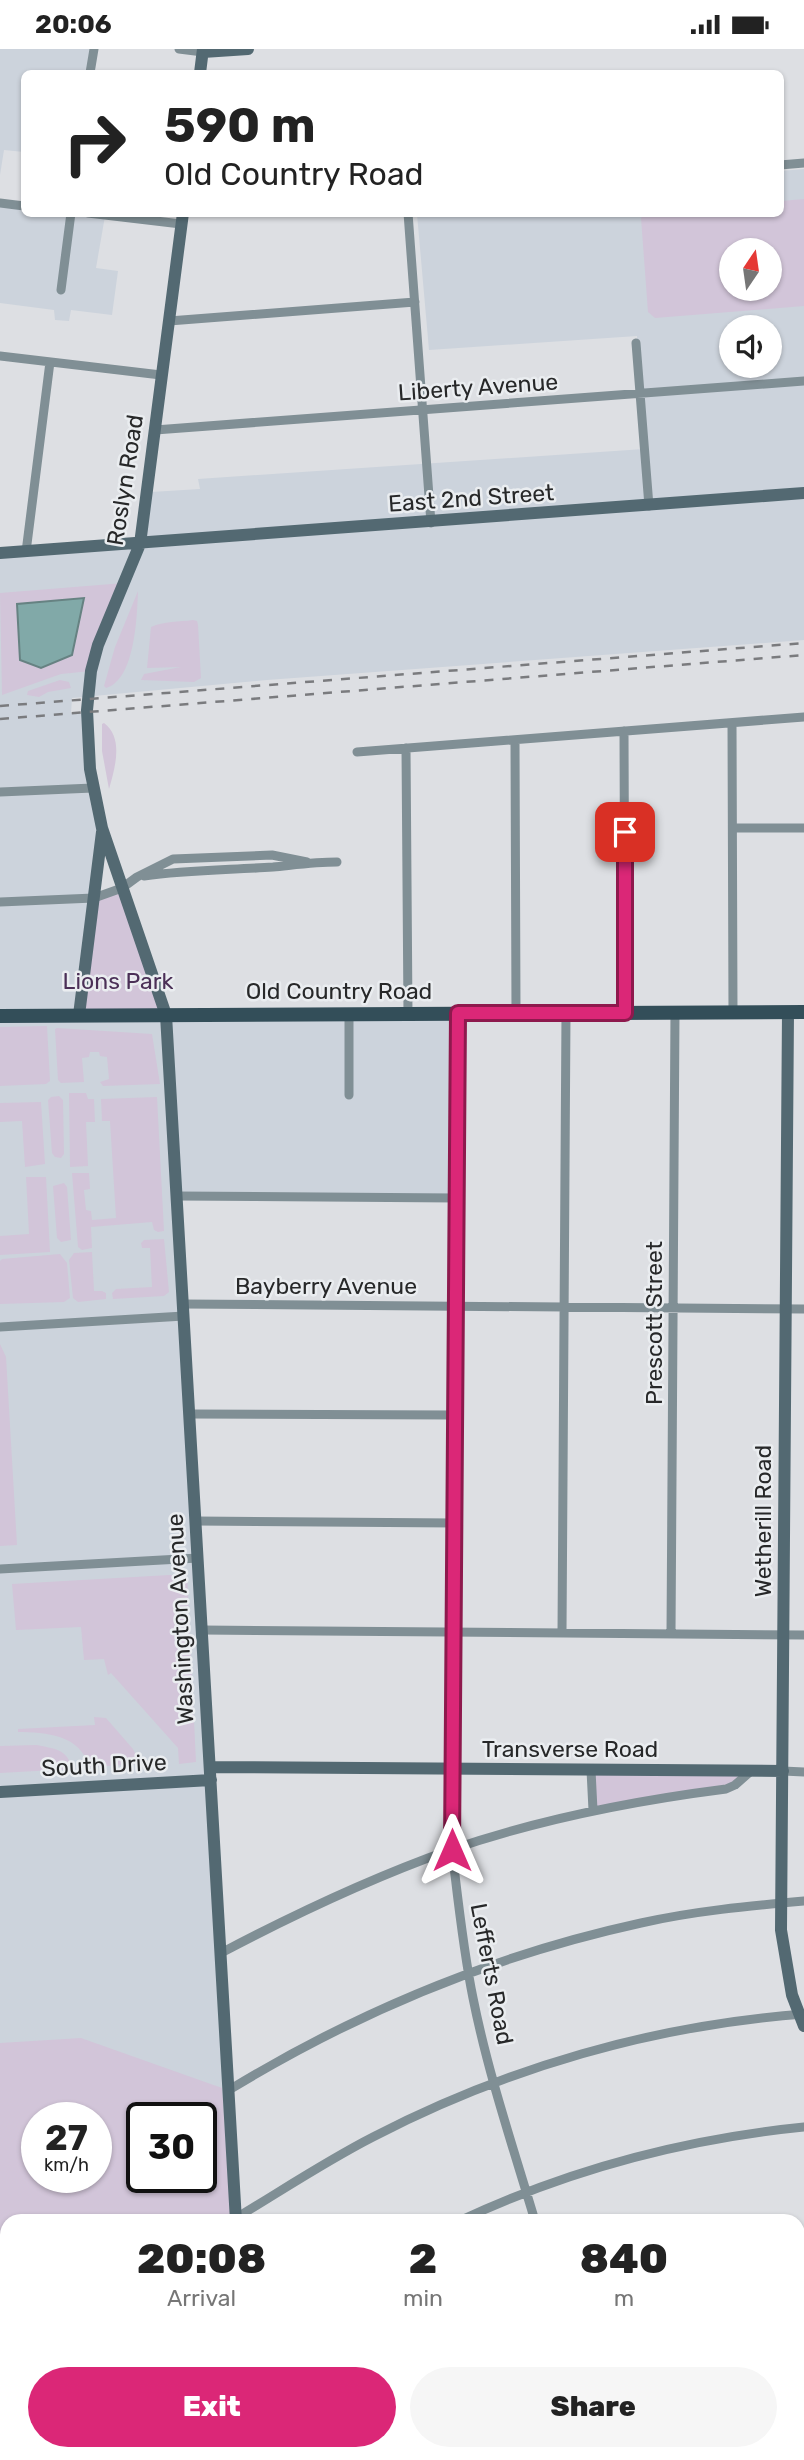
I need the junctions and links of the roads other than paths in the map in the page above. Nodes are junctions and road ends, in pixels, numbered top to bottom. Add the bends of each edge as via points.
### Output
1 (94, 49) edge
2 (179, 49) edge
3 (248, 49) edge
4 (203, 50) edge
5 (90, 70) edge
6 (200, 70) edge
7 (804, 163) edge
8 (784, 165) edge
9 (0, 204) edge
10 (21, 206) edge
11 (70, 217) edge
12 (151, 217) edge
13 (408, 217) edge
14 (182, 219) edge
15 (61, 290) dead end
16 (415, 302) junction
17 (169, 321) junction
18 (636, 343) dead end
19 (0, 356) edge
20 (50, 362) junction
21 (161, 376) junction
22 (804, 381) edge
23 (640, 394) junction
24 (423, 410) junction
25 (155, 431) junction
26 (804, 493) edge
27 (649, 506) junction
28 (431, 523) junction
29 (140, 544) junction
30 (26, 552) junction
31 (0, 554) edge
32 (804, 717) edge
33 (732, 723) junction
34 (624, 731) junction
35 (515, 740) junction
36 (406, 748) junction
37 (357, 752) dead end
38 (93, 788) junction
39 (0, 792) edge
40 (102, 828) junction
41 (733, 828) junction
42 (804, 828) edge
43 (337, 862) dead end
44 (122, 888) junction
45 (94, 898) junction
46 (0, 902) edge
47 (733, 1012) junction
48 (788, 1012) junction
49 (804, 1012) edge
50 (408, 1013) junction
51 (458, 1013) junction
52 (516, 1013) junction
53 (566, 1013) junction
54 (625, 1013) junction
55 (675, 1013) junction
56 (349, 1014) junction
57 (166, 1015) junction
58 (0, 1016) edge
59 (79, 1016) junction
60 (349, 1095) dead end
61 (177, 1196) junction
62 (456, 1198) junction
63 (455, 1306) junction
64 (564, 1307) junction
65 (673, 1308) junction
66 (786, 1309) junction
67 (804, 1309) edge
68 (183, 1310) junction
69 (0, 1327) edge
70 (190, 1414) junction
71 (454, 1415) junction
72 (196, 1521) junction
73 (454, 1523) junction
74 (198, 1558) junction
75 (0, 1569) edge
76 (202, 1630) junction
77 (453, 1632) junction
78 (562, 1633) junction
79 (671, 1634) junction
80 (783, 1635) junction
81 (804, 1635) edge
82 (452, 1769) junction
83 (591, 1770) junction
84 (751, 1771) junction
85 (783, 1772) junction
86 (804, 1772) edge
87 (210, 1773) junction
88 (0, 1792) edge
89 (593, 1810) junction
90 (452, 1850) junction
91 (804, 1901) edge
92 (782, 1903) junction
93 (221, 1953) junction
94 (469, 1972) junction
95 (802, 2018) edge
96 (495, 2083) junction
97 (229, 2090) junction
98 (804, 2127) edge
99 (526, 2191) junction
100 (236, 2214) edge
101 (244, 2214) edge
102 (475, 2214) edge
103 (533, 2214) edge

1 - 5 street
2 - 4 street
3 - 4 street
4 - 6 street
7 - 8 street
9 - 10 street
11 - 15 street
12 - 14 street
13 - 16 street
14 - 17 street, Roslyn Road
16 - 17 street
16 - 24 street
17 - 21 street, Roslyn Road
18 - 23 street
19 - 20 street
20 - 21 street
20 - 30 street
21 - 25 street, Roslyn Road
22 - 23 street, Liberty Avenue
23 - 24 street, Liberty Avenue
23 - 27 street
24 - 25 street, Liberty Avenue
24 - 28 street
25 - 29 street, Roslyn Road
26 - 27 street, East 2nd Street
27 - 28 street, East 2nd Street
28 - 29 street, East 2nd Street
29 - 30 street, East 2nd Street
29 - 38 street, Roslyn Road via 92,664 87,720
30 - 31 street, East 2nd Street
32 - 33 street
33 - 34 street
33 - 41 street
34 - 35 street
34 - 54 street
35 - 36 street
35 - 52 street
36 - 37 street
36 - 50 street
38 - 39 street
38 - 40 street, Roslyn Road
40 - 44 street, Roslyn Road
40 - 45 street, Roslyn Road
41 - 42 street
41 - 47 street
43 - 44 street via 177,871 136,877
44 - 45 street
44 - 57 street, Roslyn Road
45 - 46 street
45 - 59 street, Roslyn Road
47 - 48 main road, Old Country Road
47 - 55 main road, Old Country Road
48 - 49 main road, Old Country Road
48 - 66 street, Wetherill Road
50 - 51 main road, Old Country Road
50 - 56 main road, Old Country Road
51 - 52 main road, Old Country Road
51 - 62 street, Lefferts Road
52 - 53 main road, Old Country Road
53 - 54 main road, Old Country Road
53 - 64 street
54 - 55 main road, Old Country Road
55 - 65 street, Prescott Street
56 - 57 main road, Old Country Road
56 - 60 street
57 - 59 main road, Old Country Road
57 - 61 street, Washington Avenue
58 - 59 main road, Old Country Road
61 - 62 street
61 - 68 street, Washington Avenue
62 - 63 street, Lefferts Road
63 - 64 street, Bayberry Avenue
63 - 68 street, Bayberry Avenue
63 - 71 street, Lefferts Road
64 - 65 street, Bayberry Avenue
64 - 78 street
65 - 66 street, Bayberry Avenue
65 - 79 street, Prescott Street
66 - 67 street, Bayberry Avenue
66 - 80 street, Wetherill Road
68 - 69 street, Bayberry Avenue
68 - 70 street, Washington Avenue
70 - 71 street
70 - 72 street, Washington Avenue
71 - 73 street, Lefferts Road
72 - 73 street
72 - 74 street, Washington Avenue
73 - 77 street, Lefferts Road
74 - 75 street
74 - 76 street, Washington Avenue
76 - 77 street
76 - 87 street, Washington Avenue
77 - 78 street
77 - 82 street, Lefferts Road
78 - 79 street
79 - 80 street
80 - 81 street
80 - 85 street, Wetherill Road
82 - 83 street, Transverse Road
82 - 87 street, Transverse Road
82 - 90 street, Lefferts Road
83 - 84 street, Transverse Road
83 - 89 street
84 - 85 street, Transverse Road
84 - 89 street via 726,1789
85 - 86 street, Transverse Road
85 - 92 street, Wetherill Road
87 - 88 street, South Drive
87 - 93 street, Washington Avenue
89 - 90 street
90 - 93 street via 338,1895
90 - 94 street, Lefferts Road
91 - 92 street
92 - 94 street via 643,1922
92 - 95 street, Wetherill Road via 785,1960
93 - 97 street, Washington Avenue
94 - 96 street, Lefferts Road
94 - 97 street via 341,2027
95 - 96 street via 730,2021 650,2036
96 - 99 street, Lefferts Road
96 - 101 street via 373,2137
97 - 100 street, Washington Avenue
98 - 99 street via 646,2153
99 - 102 street
99 - 103 street, Lefferts Road

